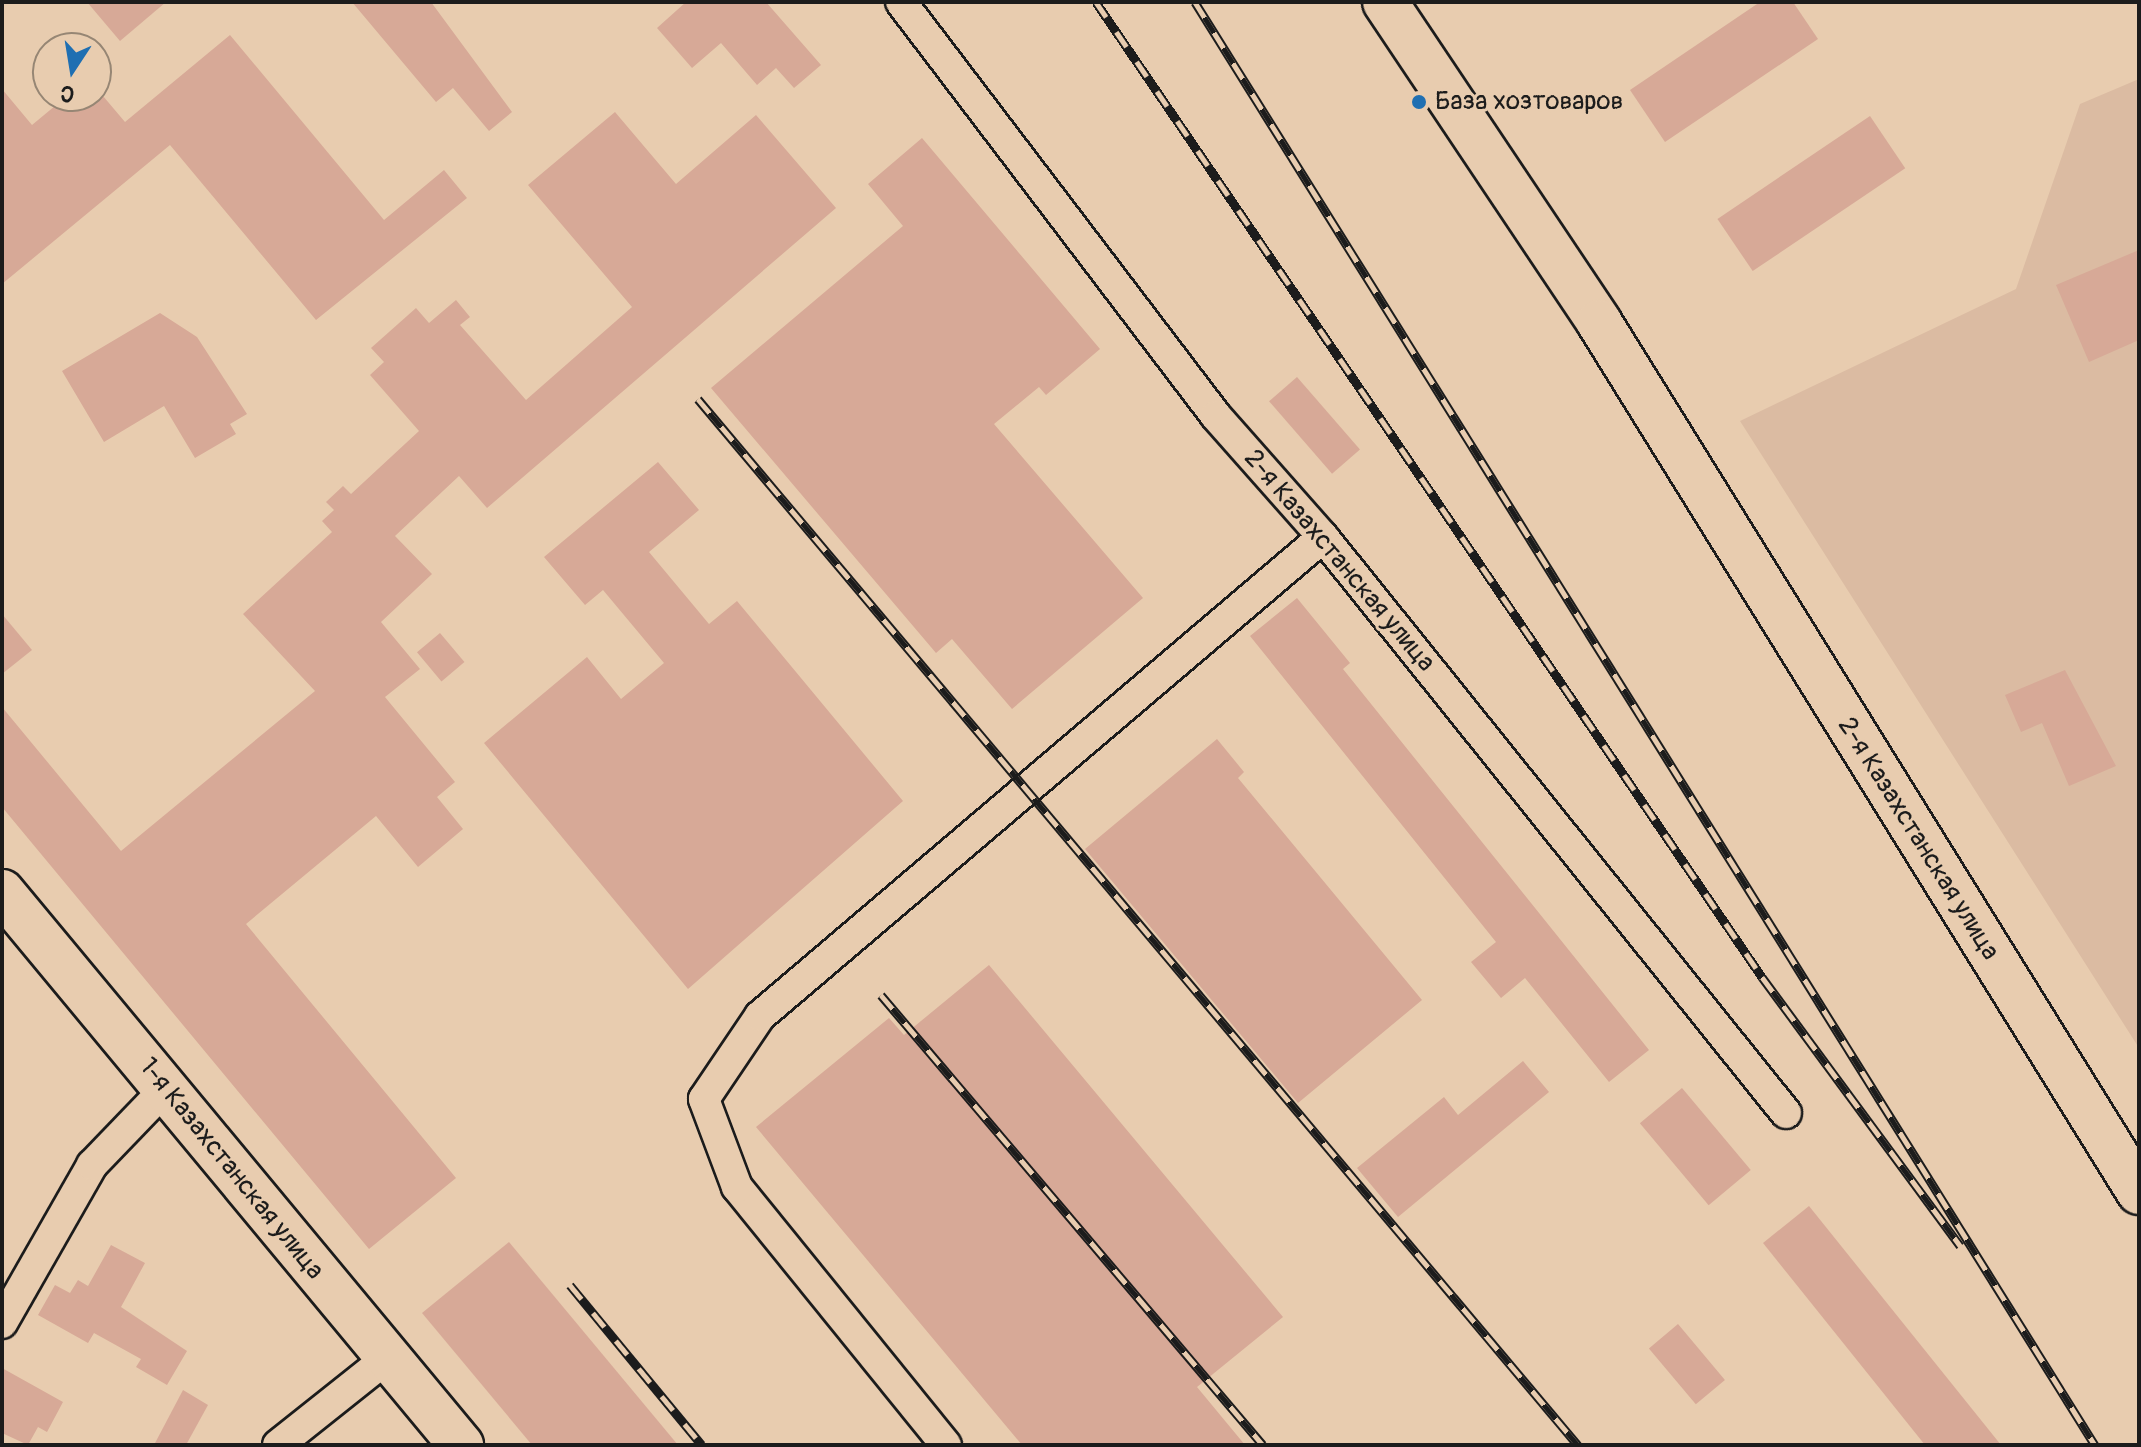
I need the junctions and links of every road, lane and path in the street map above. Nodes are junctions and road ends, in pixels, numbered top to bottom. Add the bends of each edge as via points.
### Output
1 (901, 2) edge
2 (1385, 2) edge
3 (1323, 537) junction
4 (4, 899) edge
5 (166, 1088) junction
6 (1786, 1113) dead end
7 (2139, 1192) edge
8 (2, 1323) edge
9 (386, 1359) junction
10 (278, 1445) edge
11 (461, 1445) edge
12 (946, 1445) edge

1 - 3 street, 2-я Казахстанская улица via 1216,416
2 - 7 street, 2-я Казахстанская улица via 1599,322
3 - 6 street, 2-я Казахстанская улица
3 - 12 street via 760,1016 704,1099 737,1187
4 - 5 street, 1-я Казахстанская улица
5 - 8 street via 92,1165
5 - 9 street, 1-я Казахстанская улица
9 - 10 street
9 - 11 street, 1-я Казахстанская улица

